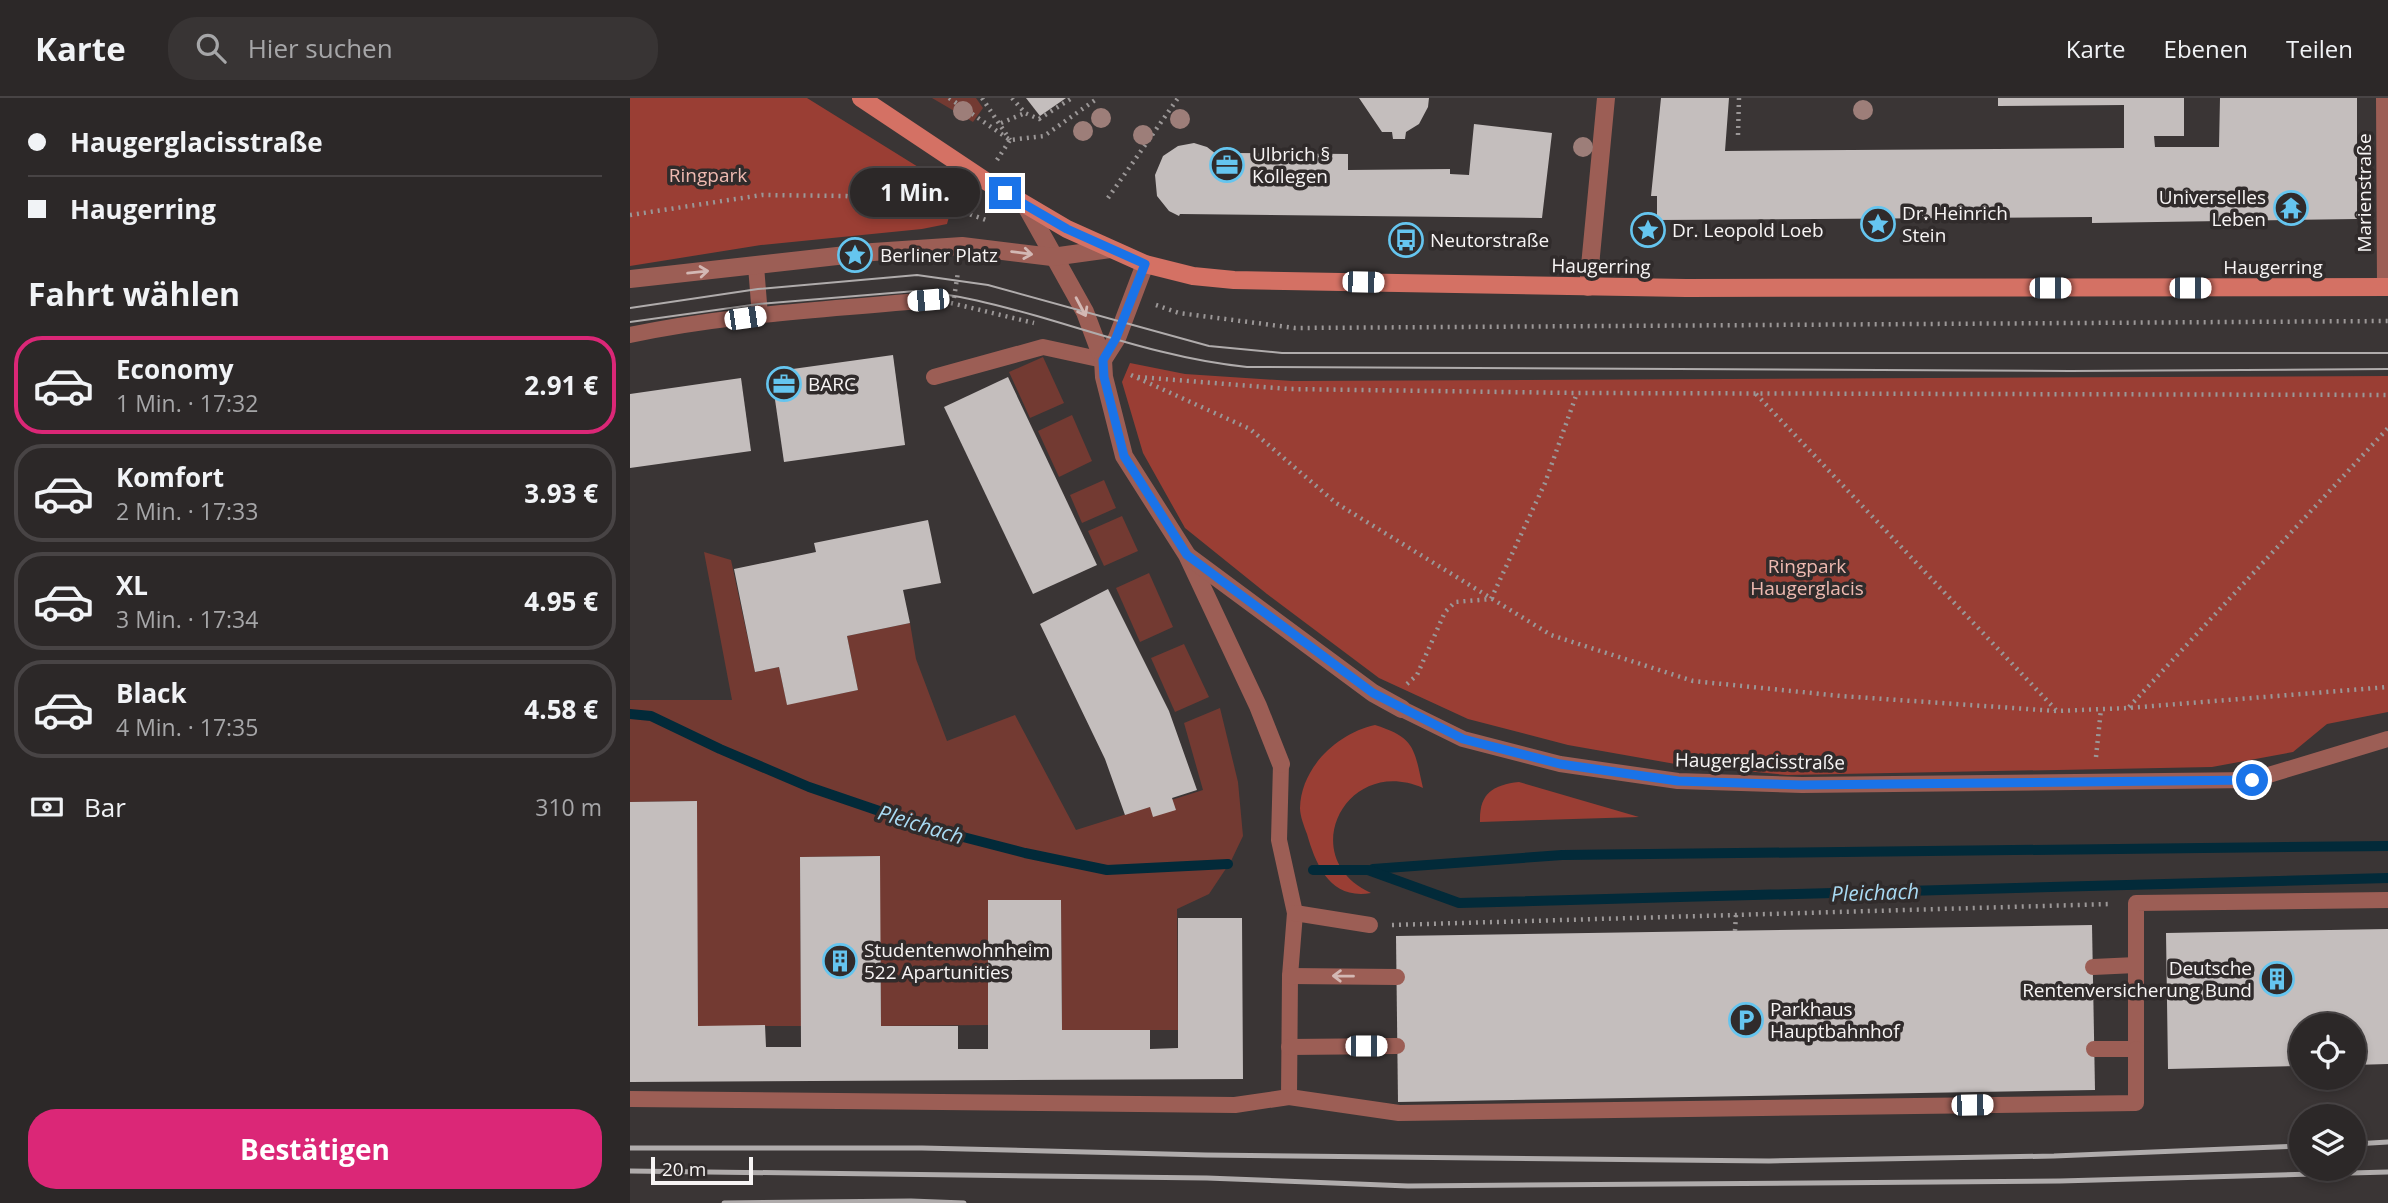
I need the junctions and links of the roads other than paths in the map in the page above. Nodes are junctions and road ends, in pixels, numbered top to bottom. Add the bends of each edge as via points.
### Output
1 (861, 98) edge
2 (1606, 98) edge
3 (2385, 98) edge
4 (1026, 206) junction
5 (1110, 249) junction
6 (1052, 257) junction
7 (1145, 264) junction
8 (756, 265) junction
9 (630, 279) edge
10 (1588, 287) junction
11 (2387, 288) edge
12 (928, 300) dead end
13 (760, 316) junction
14 (630, 335) edge
15 (1103, 360) junction
16 (934, 377) dead end
17 (1187, 555) junction
18 (1402, 709) joint
19 (2388, 739) edge
20 (1281, 764) joint
21 (2388, 900) edge
22 (1295, 913) junction
23 (1370, 925) road end
24 (2136, 965) junction
25 (2093, 967) dead end
26 (1290, 976) junction
27 (1397, 977) dead end
28 (1397, 1046) dead end
29 (1289, 1047) junction
30 (2094, 1049) dead end
31 (2136, 1049) junction
32 (1289, 1097) junction
33 (630, 1098) edge

1 - 4 main road, Haugerring
2 - 10 street
3 - 11 street, Marienstraße
4 - 5 main road, Haugerring
4 - 6 street
5 - 6 street
5 - 7 main road, Haugerring
8 -> 6 street via 962,246
6 -> 15 street, Haugerglacisstraße via 1084,312
7 - 10 main road, Haugerring via 1234,280
7 - 15 street
9 -> 8 street
8 - 13 lane
10 - 11 main road, Haugerring
12 - 13 lane
13 - 14 lane
15 - 16 lane via 1042,346
15 - 17 street, Haugerglacisstraße via 1124,456
17 - 18 street, Haugerglacisstraße via 1373,693
17 - 20 street, Haugerglacisstraße
18 - 19 lane, Haugerglacisstraße via 1463,739 1560,764 1678,781 1801,785 2252,780
20 - 22 lane, Haugerglacisstraße via 1279,840
21 - 24 lane via 2136,903
22 - 23 lane
22 - 26 lane, Haugerglacisstraße
24 - 25 lane
24 - 31 lane
27 -> 26 lane
26 - 29 lane, Haugerglacisstraße
28 - 29 lane
29 - 32 lane, Haugerglacisstraße
30 - 31 lane
31 - 32 lane via 2136,1103 1399,1113
32 - 33 lane via 1236,1105

